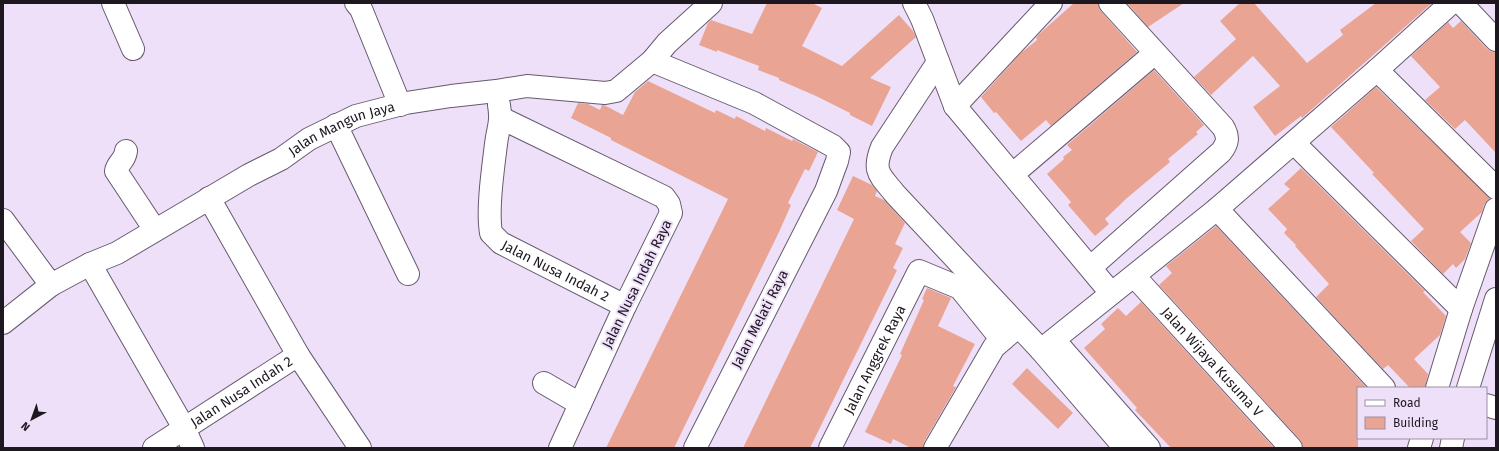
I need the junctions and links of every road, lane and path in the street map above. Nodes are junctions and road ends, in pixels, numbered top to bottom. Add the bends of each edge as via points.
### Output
1 (113, 3) edge
2 (356, 3) edge
3 (914, 3) edge
4 (1051, 3) edge
5 (1110, 3) edge
6 (1451, 3) edge
7 (1461, 3) edge
8 (706, 4) edge
9 (1496, 40) edge
10 (133, 49) dead end
11 (1155, 53) junction
12 (652, 61) junction
13 (938, 62) junction
14 (1377, 70) junction
15 (496, 91) junction
16 (400, 105) junction
17 (955, 106) junction
18 (501, 118) junction
19 (336, 125) junction
20 (1294, 143) junction
21 (126, 150) dead end
22 (1013, 174) junction
23 (1496, 188) edge
24 (209, 198) junction
25 (1217, 209) junction
26 (1496, 209) edge
27 (3, 220) edge
28 (155, 230) junction
29 (90, 264) junction
30 (1090, 266) junction
31 (408, 274) dead end
32 (1134, 276) junction
33 (50, 285) junction
34 (1112, 293) junction
35 (1496, 299) edge
36 (625, 306) junction
37 (1461, 309) junction
38 (3, 323) edge
39 (1019, 325) junction
40 (1002, 340) junction
41 (1048, 345) junction
42 (298, 355) junction
43 (544, 384) dead end
44 (1383, 387) edge
45 (1437, 387) edge
46 (1468, 387) edge
47 (580, 404) junction
48 (184, 428) junction
49 (154, 448) edge
50 (193, 448) edge
51 (360, 448) edge
52 (560, 448) edge
53 (695, 448) edge
54 (830, 448) edge
55 (935, 448) edge
56 (1125, 448) edge
57 (1149, 448) edge
58 (1291, 448) edge

1 - 10 street
2 - 16 street via 361,9
3 - 13 street
4 - 17 street
5 - 11 street
6 - 14 street
7 - 9 street
8 - 12 street, Jalan Mangun Jaya
11 - 22 street
11 - 30 street via 1223,127 1227,140 1225,147
12 - 15 street, Jalan Mangun Jaya via 616,91 605,93 527,86
12 - 53 street, Jalan Melati Raya via 754,103 833,146 838,150 839,156 826,191
13 - 17 street
13 - 39 street via 882,146 878,157 878,172 895,194
14 - 20 street
14 - 23 street
15 - 16 street, Jalan Mangun Jaya
15 - 18 street
16 - 19 street, Jalan Mangun Jaya via 356,116
17 - 22 street
18 - 36 street, Jalan Nusa Indah 2 via 491,196 491,230 494,236 502,243
18 - 36 street, Jalan Nusa Indah Raya via 664,197 669,204 671,213
19 - 24 street, Jalan Mangun Jaya via 309,139 281,159
19 - 31 street
20 - 25 street
20 - 37 street
21 - 28 street via 124,159 116,171
22 - 30 street
24 - 28 street, Jalan Mangun Jaya
24 - 42 street
25 - 32 street
25 - 44 street
26 - 37 street
27 - 33 street
28 - 29 street, Jalan Mangun Jaya
29 - 33 street, Jalan Mangun Jaya
29 - 48 street
30 - 34 street
32 - 34 street
32 - 58 street, Jalan Wijaya Kusuma V
33 - 38 street, Jalan Mangun Jaya
34 - 41 street
35 - 46 street
36 - 47 street, Jalan Nusa Indah Raya
37 - 45 street
39 - 40 street
39 - 41 street
40 - 54 street, Jalan Anggrek Raya via 960,288 919,271
40 - 55 street via 994,347
41 - 56 street
41 - 57 street
42 - 48 street, Jalan Nusa Indah 2
42 - 51 street
43 - 47 street
47 - 52 street, Jalan Nusa Indah Raya
48 - 49 street, Jalan Nusa Indah 2
48 - 50 street

